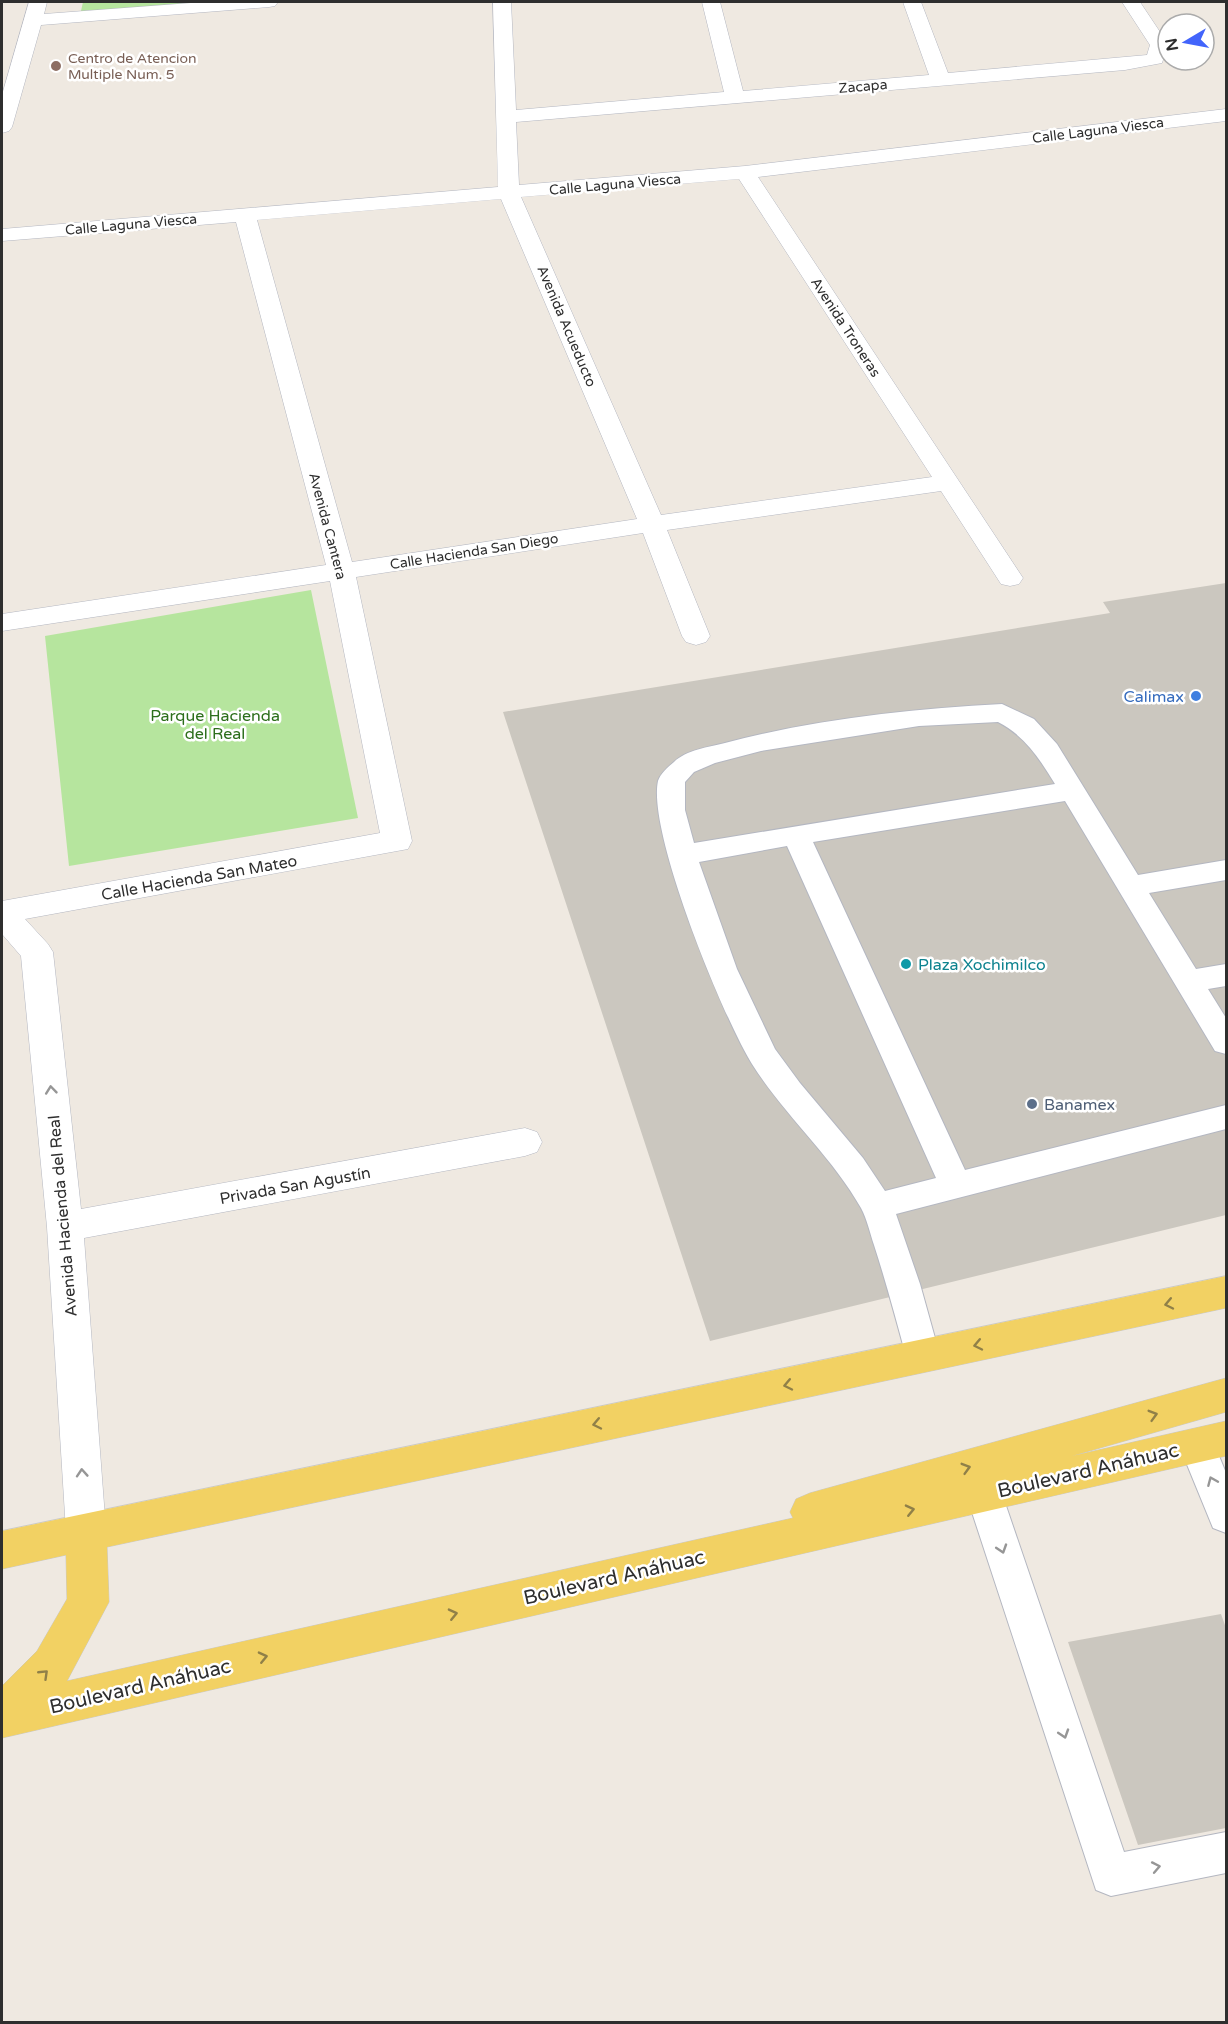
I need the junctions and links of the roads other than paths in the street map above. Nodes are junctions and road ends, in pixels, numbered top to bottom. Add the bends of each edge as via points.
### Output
1 (269, 2) edge
2 (502, 2) edge
3 (711, 2) edge
4 (912, 2) edge
5 (1131, 2) edge
6 (36, 11) edge
7 (24, 54) junction
8 (2, 56) edge
9 (941, 80) junction
10 (735, 96) junction
11 (1227, 115) edge
12 (506, 117) junction
13 (2, 126) edge
14 (745, 172) junction
15 (509, 193) junction
16 (245, 215) junction
17 (2, 235) edge
18 (946, 483) junction
19 (652, 524) junction
20 (340, 571) junction
21 (1010, 578) dead end
22 (2, 623) edge
23 (696, 636) dead end
24 (1073, 790) junction
25 (796, 835) junction
26 (397, 841) joint
27 (684, 855) junction
28 (1227, 870) edge
29 (1131, 886) junction
30 (2, 914) edge
31 (1227, 975) edge
32 (1189, 981) junction
33 (1227, 1043) edge
34 (1227, 1117) edge
35 (525, 1142) dead end
36 (956, 1186) junction
37 (877, 1206) junction
38 (65, 1227) junction
39 (1227, 1292) edge
40 (923, 1356) junction
41 (1227, 1395) edge
42 (1212, 1442) edge
43 (984, 1494) junction
44 (1227, 1516) edge
45 (86, 1531) junction
46 (2, 1550) edge
47 (671, 1564) junction
48 (2, 1716) edge
49 (1227, 1853) edge

1 - 6 street
2 - 12 street, Avenida Acueducto
3 - 10 street
4 - 9 street
5 - 9 street, Zacapa via 1159,45 1155,59
6 - 7 street
7 - 8 street
7 - 13 street
9 - 10 street, Zacapa
10 - 12 street, Zacapa
11 - 14 street, Calle Laguna Viesca
12 - 15 street, Avenida Acueducto
14 - 15 street, Calle Laguna Viesca
14 - 18 street, Avenida Troneras
15 - 16 street, Calle Laguna Viesca
15 - 19 street, Avenida Acueducto
16 - 17 street, Calle Laguna Viesca
16 - 20 street, Avenida Cantera
18 - 19 street, Calle Hacienda San Diego
18 - 21 street, Avenida Troneras
19 - 20 street, Calle Hacienda San Diego
19 - 23 street, Avenida Acueducto
20 - 22 street, Calle Hacienda San Diego
20 - 26 street, Avenida Cantera
24 - 25 lane
24 - 27 lane via 1041,742 1025,725 1002,713 919,717 761,742 706,757 685,766 672,780 671,810
24 - 29 lane
25 - 27 lane
25 - 36 lane
26 - 30 street, Calle Hacienda San Mateo
27 - 37 lane via 722,969 764,1055 789,1092 852,1167
28 - 29 lane
29 - 32 lane
38 -> 30 street, Avenida Hacienda del Real via 37,952
31 - 32 lane
32 - 33 lane
34 - 36 lane
35 - 38 street, Privada San Agustín
36 - 37 lane
37 - 40 lane
45 -> 38 street, Avenida Hacienda del Real
39 -> 40 main road
40 -> 45 main road
47 -> 41 main road via 768,1523
42 - 43 main road, Boulevard Anáhuac
44 -> 42 lane
47 -> 43 main road, Boulevard Anáhuac
43 -> 49 lane via 1111,1875
45 - 46 main road
48 -> 45 main road via 52,1666 88,1602
48 -> 47 main road, Boulevard Anáhuac

